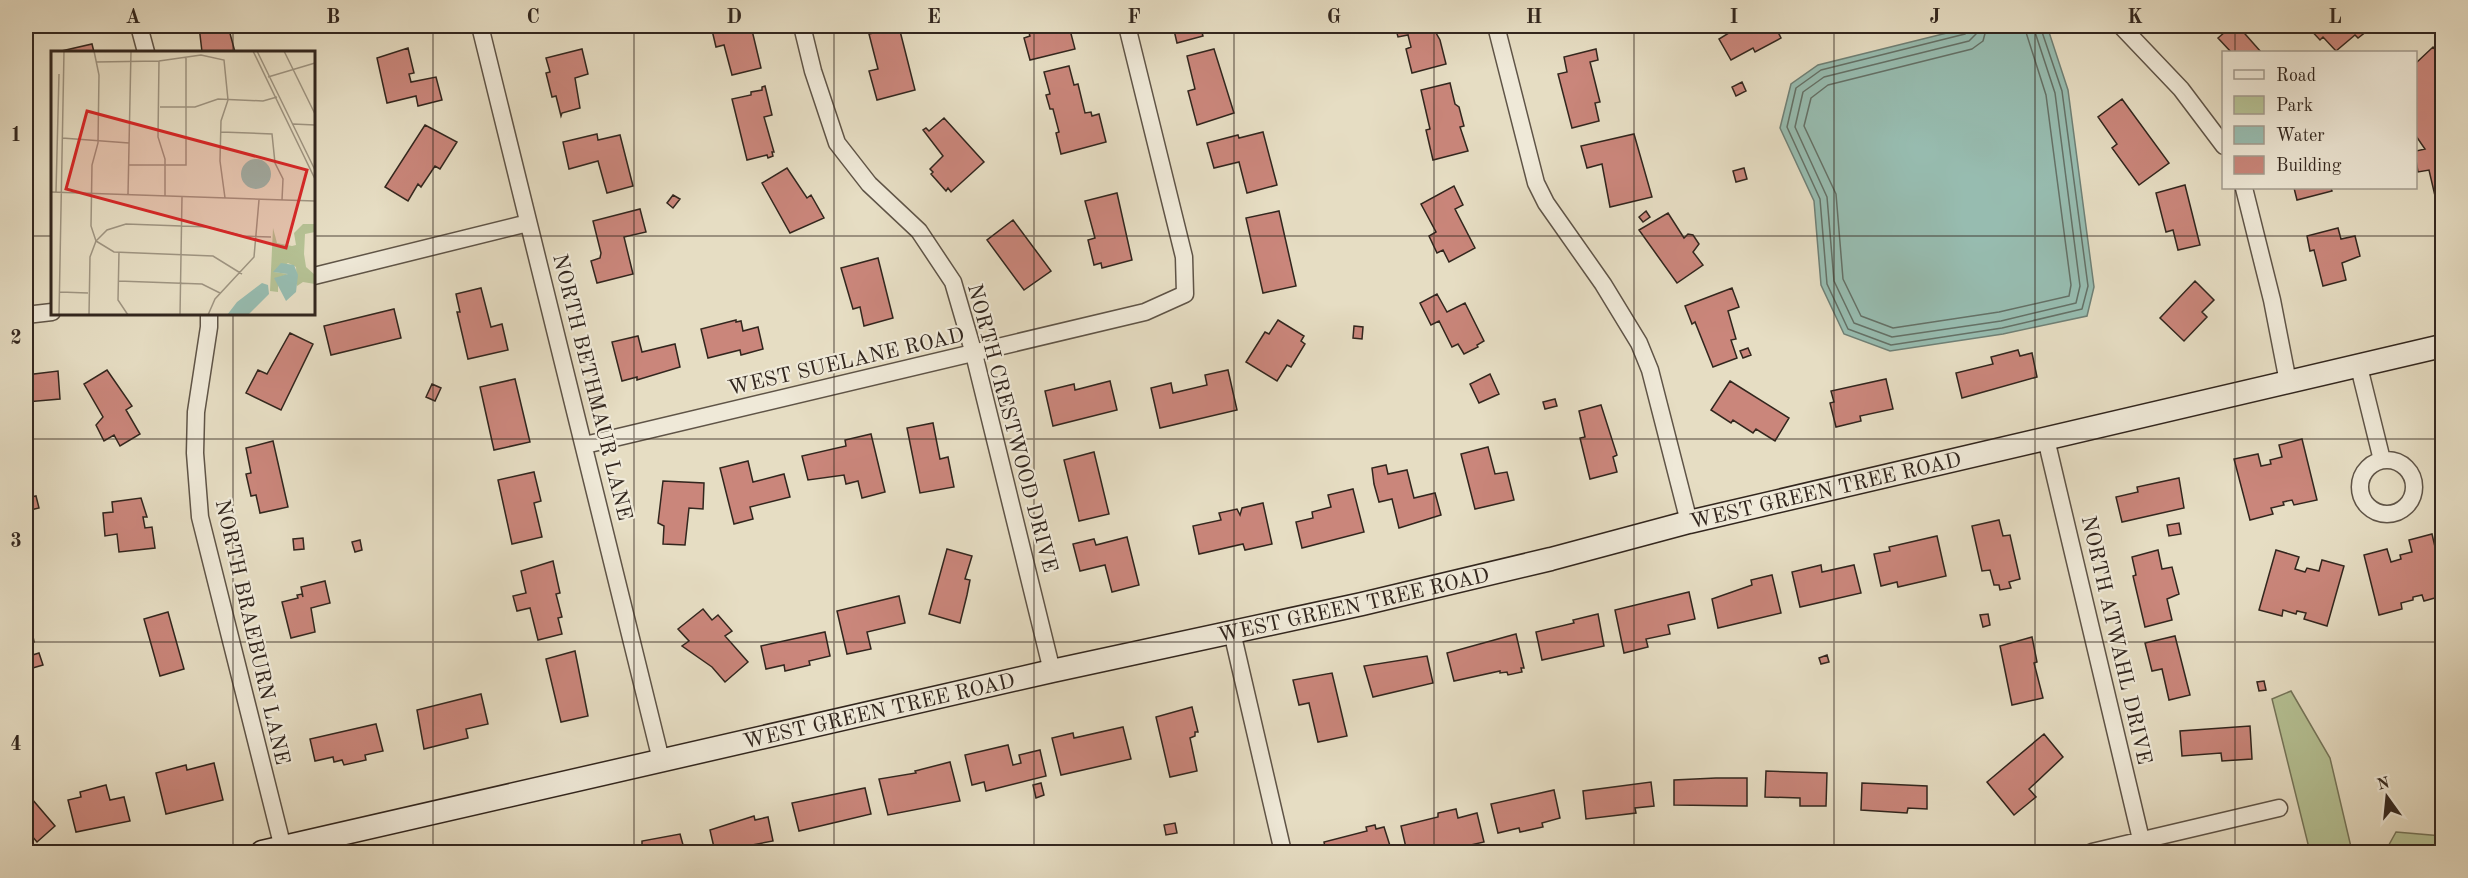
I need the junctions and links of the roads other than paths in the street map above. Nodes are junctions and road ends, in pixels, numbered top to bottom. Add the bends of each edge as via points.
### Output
1 (140, 26) edge
2 (480, 26) edge
3 (802, 26) edge
4 (1127, 26) edge
5 (1496, 26) edge
6 (2121, 26) edge
7 (146, 51) edge
8 (2222, 145) edge
9 (2244, 189) edge
10 (528, 223) junction
11 (315, 276) edge
12 (51, 312) edge
13 (26, 315) edge
14 (209, 315) edge
15 (2442, 346) edge
16 (974, 354) junction
17 (2359, 367) junction
18 (2288, 382) junction
19 (2046, 439) junction
20 (585, 446) junction
21 (2382, 460) dead end
22 (1689, 522) junction
23 (1232, 632) junction
24 (1052, 670) junction
25 (661, 760) junction
26 (2279, 808) dead end
27 (2143, 847) edge
28 (276, 851) edge
29 (1283, 852) edge
30 (2092, 852) edge

1 - 7 street
2 - 10 street, NORTH BETHMAUR LANE
3 - 16 street, NORTH CRESTWOOD DRIVE via 837,143 869,184 919,231 954,282
4 - 16 street, WEST SUELANE ROAD via 1185,257 1185,294 1145,312
5 - 22 street via 1536,183 1639,343 1650,370
6 - 8 street via 2181,89
9 - 18 street
10 - 11 street
10 - 20 street, NORTH BETHMAUR LANE
12 - 13 street
14 - 28 street, NORTH BRAEBURN LANE via 196,412 200,517
15 - 17 street, WEST GREEN TREE ROAD
16 - 20 street, WEST SUELANE ROAD
16 - 24 street, NORTH CRESTWOOD DRIVE
17 - 18 street, WEST GREEN TREE ROAD
17 - 21 street
18 - 19 street, WEST GREEN TREE ROAD
19 - 22 street, WEST GREEN TREE ROAD
19 - 27 street, NORTH ATWAHL DRIVE
20 - 25 street, NORTH BETHMAUR LANE
22 - 23 street, WEST GREEN TREE ROAD via 1551,559
23 - 24 street, WEST GREEN TREE ROAD
23 - 29 street
24 - 25 street, WEST GREEN TREE ROAD
25 - 28 street, WEST GREEN TREE ROAD
26 - 27 street
27 - 30 street

